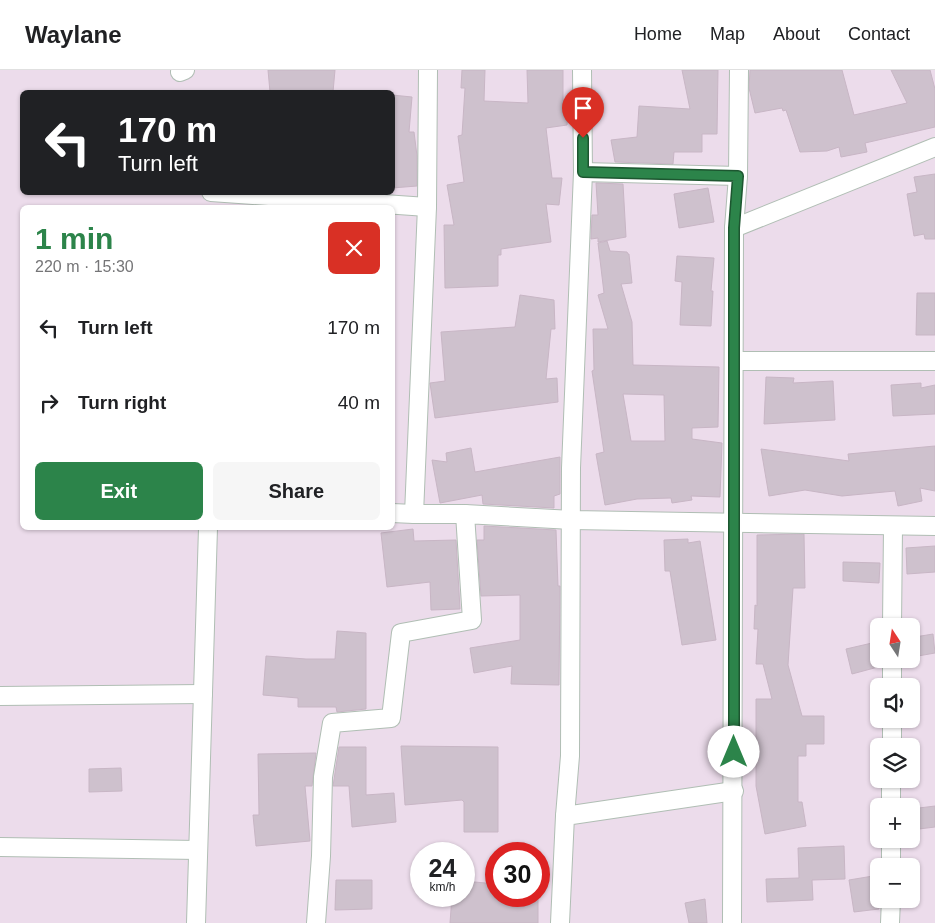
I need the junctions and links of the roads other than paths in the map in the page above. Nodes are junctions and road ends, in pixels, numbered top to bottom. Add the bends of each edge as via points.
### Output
1 (428, 70) edge
2 (582, 70) edge
3 (739, 70) edge
4 (935, 147) edge
5 (583, 172) junction
6 (738, 176) junction
7 (254, 195) edge
8 (427, 207) junction
9 (734, 228) junction
10 (935, 360) edge
11 (734, 361) junction
12 (395, 512) edge
13 (414, 514) junction
14 (465, 514) junction
15 (572, 520) junction
16 (733, 523) junction
17 (935, 526) edge
18 (893, 527) junction
19 (208, 530) edge
20 (892, 618) edge
21 (203, 694) junction
22 (0, 696) edge
23 (734, 791) junction
24 (565, 816) junction
25 (0, 847) edge
26 (198, 850) junction
27 (890, 908) edge
28 (196, 923) edge
29 (316, 923) edge
30 (560, 923) edge
31 (732, 923) edge
32 (890, 923) edge

1 - 8 street
2 - 5 street
3 - 6 street
4 - 9 street
5 - 6 street
5 - 15 street via 571,468
6 - 9 street
7 - 8 street
8 - 13 street
9 - 11 street
10 - 11 street
11 - 16 street
12 - 13 street
13 - 14 street
14 - 15 street
14 - 29 street via 472,620 401,633 391,718 332,723 323,777
15 - 16 street
15 - 24 street via 570,756
16 - 18 street
16 - 23 street
17 - 18 street
18 - 20 street
19 - 21 street
21 - 22 street
21 - 26 street
23 - 24 street
23 - 31 street
24 - 30 street
25 - 26 street
26 - 28 street
27 - 32 street

